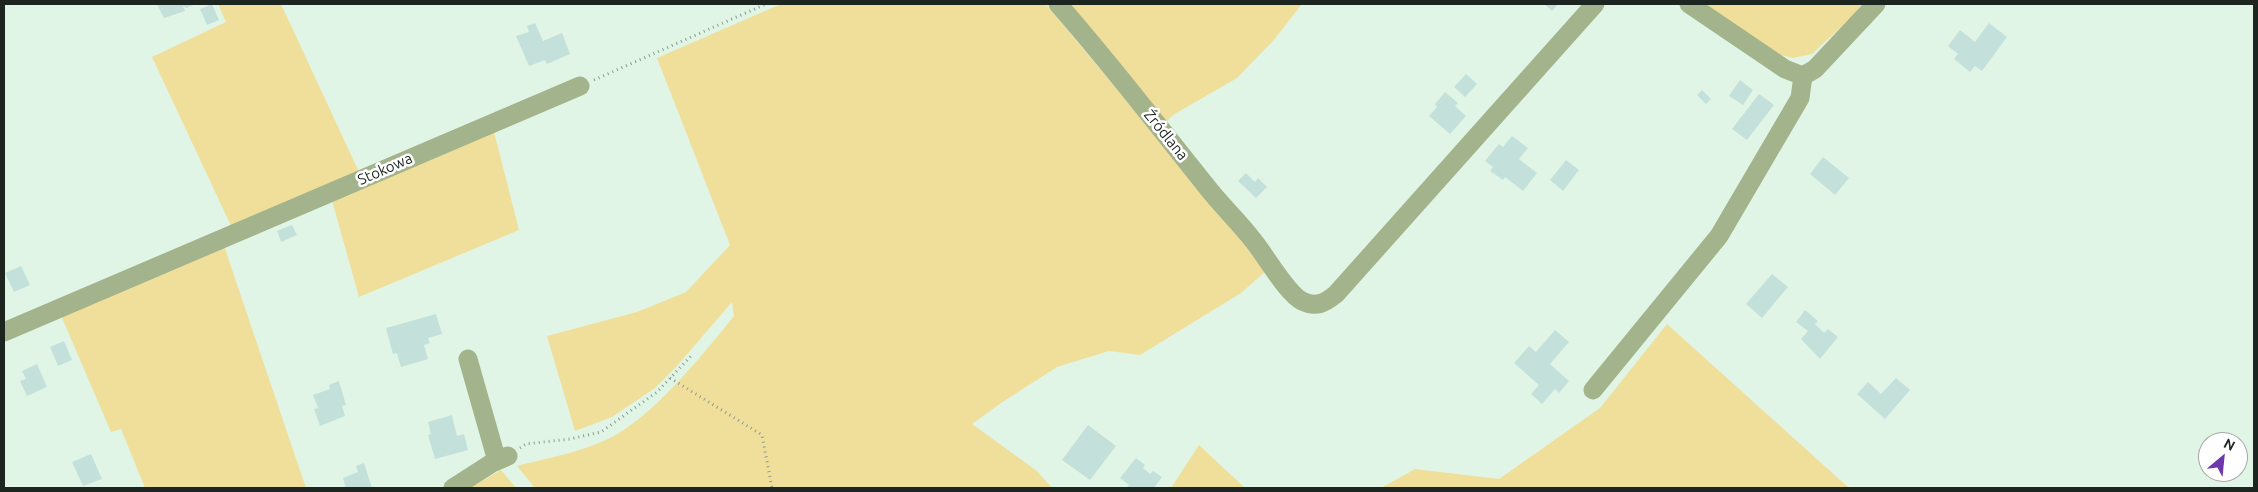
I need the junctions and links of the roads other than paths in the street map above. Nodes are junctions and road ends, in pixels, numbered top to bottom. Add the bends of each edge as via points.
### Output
1 (1058, 4) edge
2 (1595, 4) edge
3 (1690, 4) edge
4 (1876, 4) edge
5 (1803, 76) junction
6 (580, 86) road end
7 (4, 332) edge
8 (468, 359) dead end
9 (1593, 390) dead end
10 (453, 488) edge

1 - 2 street, Źródlana via 1207,188 1252,238 1300,301 1313,306 1325,303 1336,294
3 - 5 street via 1784,69
4 - 5 street via 1815,69
5 - 9 street via 1800,98 1719,236
6 - 7 street, Stokowa
8 - 10 street via 503,459

